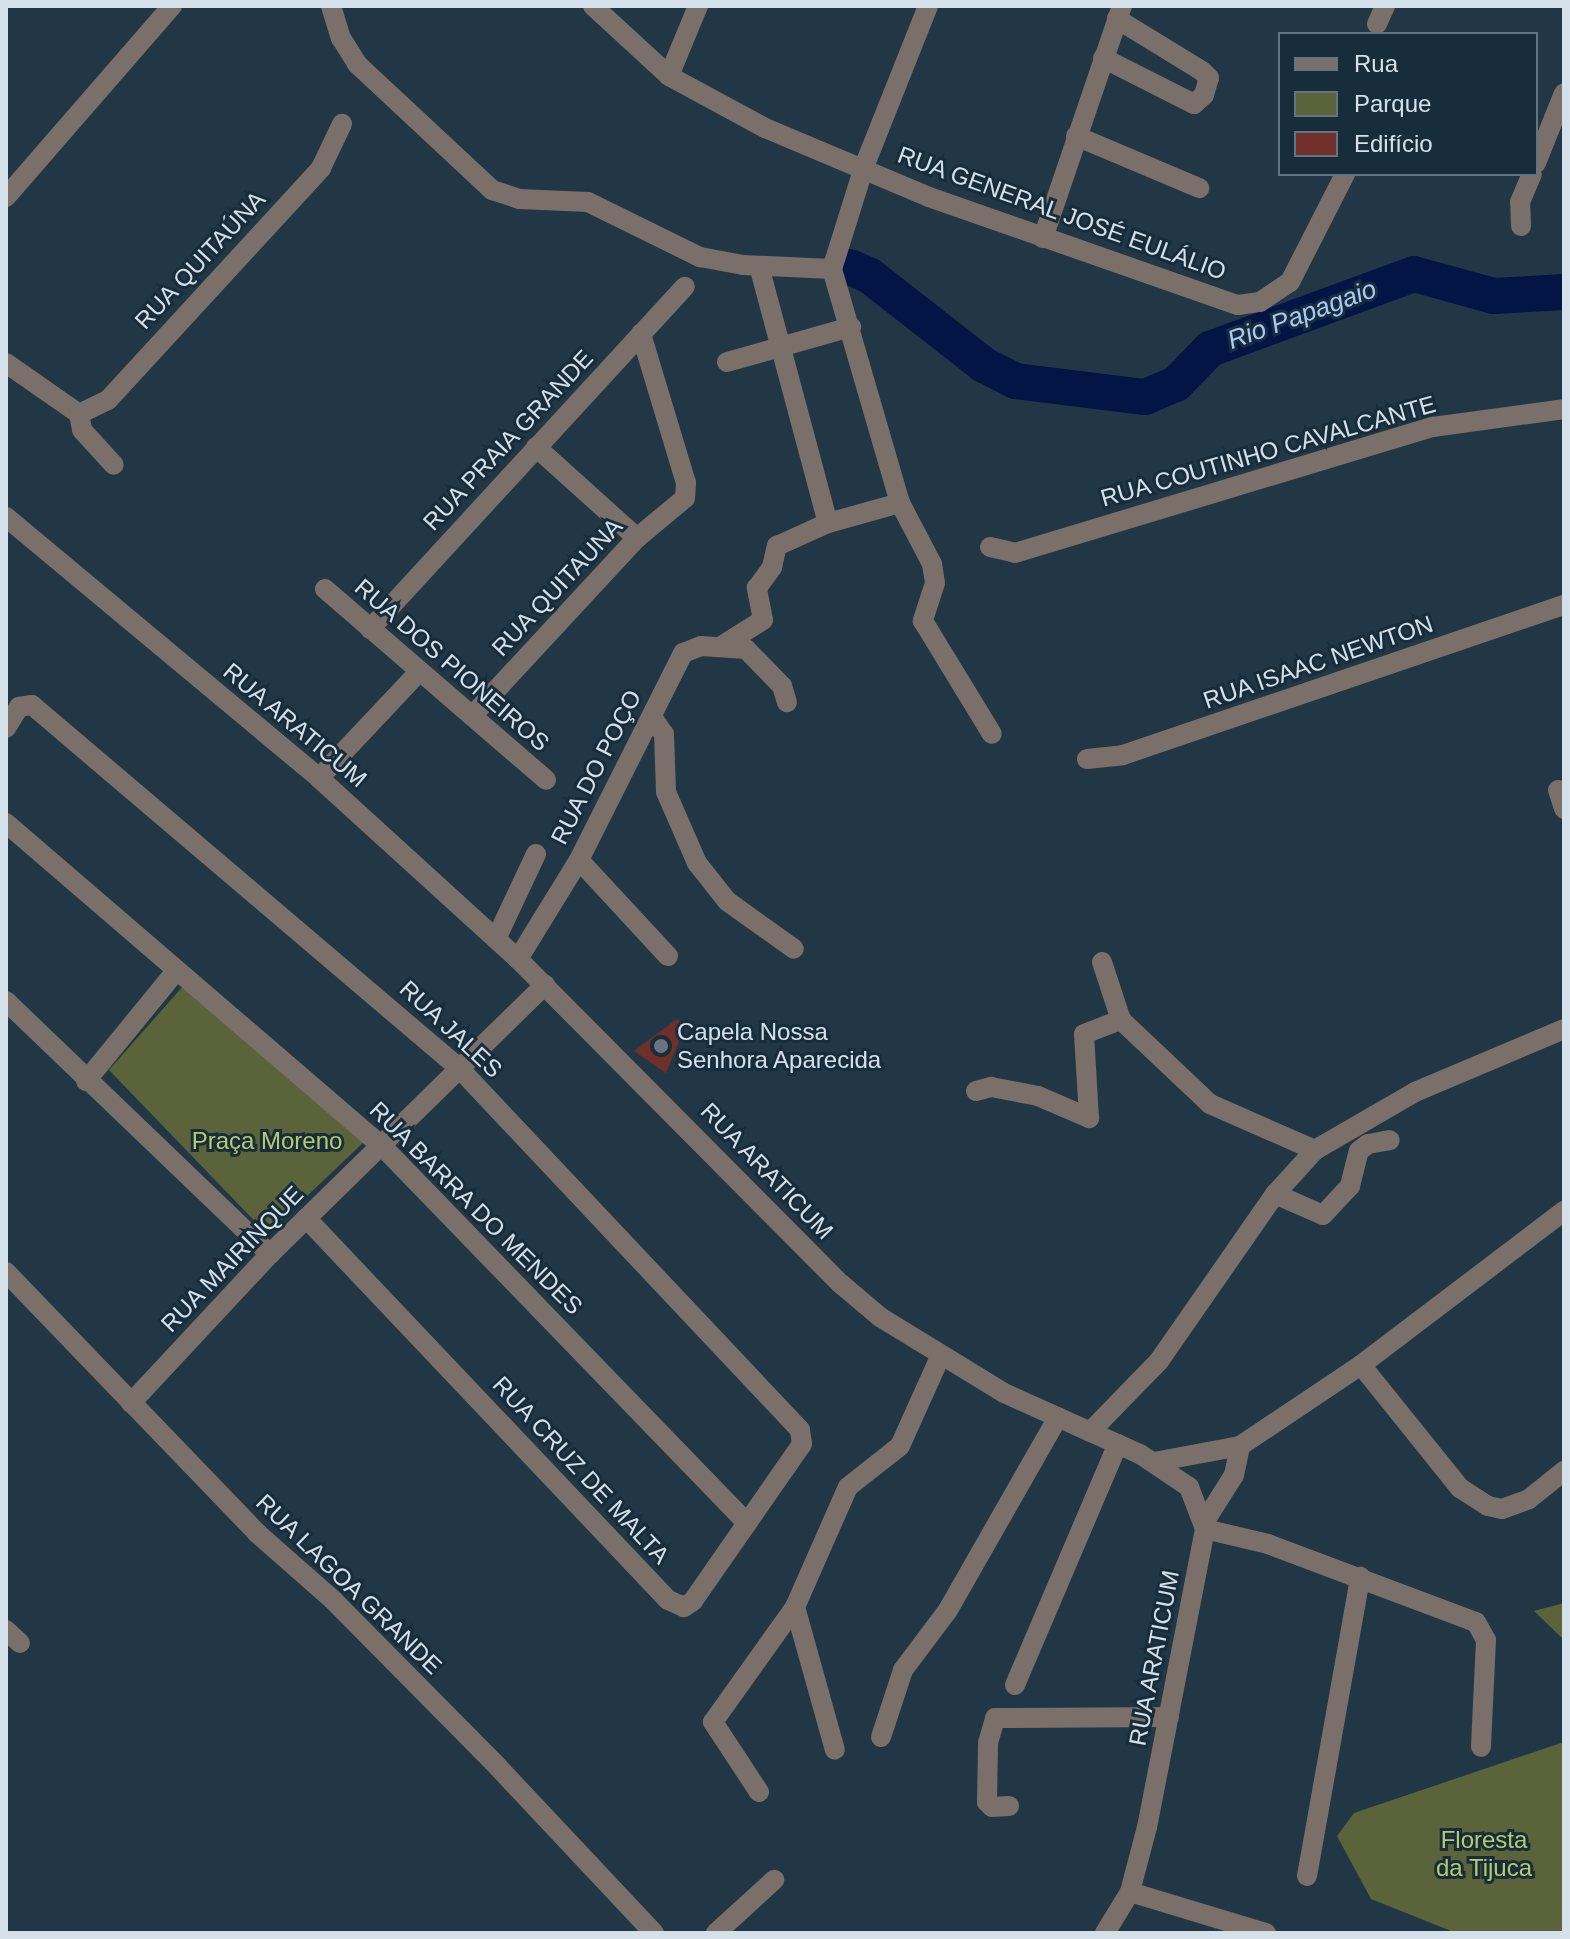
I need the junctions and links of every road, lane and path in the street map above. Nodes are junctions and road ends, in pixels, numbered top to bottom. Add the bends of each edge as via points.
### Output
1 (172, 6) edge
2 (331, 6) edge
3 (593, 6) edge
4 (698, 6) edge
5 (928, 6) edge
6 (1119, 13) edge
7 (1103, 58) junction
8 (669, 76) junction
9 (1564, 93) edge
10 (342, 124) dead end
11 (1076, 136) junction
12 (1538, 158) edge
13 (864, 167) junction
14 (1344, 176) edge
15 (1531, 176) edge
16 (1199, 188) dead end
17 (6, 197) edge
18 (1521, 226) dead end
19 (1043, 238) junction
20 (759, 266) junction
21 (832, 269) junction
22 (685, 287) dead end
23 (851, 327) junction
24 (641, 334) junction
25 (781, 346) junction
26 (727, 362) dead end
27 (6, 363) edge
28 (1564, 409) edge
29 (79, 414) junction
30 (536, 447) junction
31 (114, 465) dead end
32 (900, 503) junction
33 (6, 517) edge
34 (828, 523) junction
35 (637, 538) junction
36 (990, 547) dead end
37 (325, 589) dead end
38 (1564, 605) edge
39 (370, 629) junction
40 (723, 645) junction
41 (419, 672) junction
42 (787, 702) dead end
43 (472, 716) junction
44 (652, 717) junction
45 (11, 720) edge
46 (992, 734) dead end
47 (1087, 759) dead end
48 (319, 778) junction
49 (546, 780) dead end
50 (6, 823) edge
51 (536, 854) dead end
52 (579, 860) junction
53 (496, 939) junction
54 (794, 949) dead end
55 (668, 956) dead end
56 (518, 959) junction
57 (1102, 962) dead end
58 (176, 971) junction
59 (545, 985) junction
60 (6, 1001) edge
61 (1121, 1020) junction
62 (1564, 1029) edge
63 (459, 1068) junction
64 (86, 1081) junction
65 (976, 1091) dead end
66 (1390, 1140) dead end
67 (382, 1146) junction
68 (1315, 1150) junction
69 (1275, 1194) junction
70 (1564, 1211) edge
71 (306, 1218) junction
72 (270, 1254) junction
73 (6, 1272) edge
74 (940, 1357) junction
75 (1361, 1365) junction
76 (131, 1403) junction
77 (1058, 1417) junction
78 (1090, 1432) junction
79 (1118, 1444) junction
80 (1240, 1446) junction
81 (800, 1447) joint
82 (1154, 1462) junction
83 (1564, 1471) edge
84 (747, 1523) junction
85 (1205, 1525) junction
86 (1360, 1577) junction
87 (795, 1607) junction
88 (1015, 1685) dead end
89 (1169, 1717) junction
90 (881, 1737) dead end
91 (1481, 1747) dead end
92 (835, 1750) dead end
93 (759, 1792) dead end
94 (1009, 1806) dead end
95 (1307, 1876) dead end
96 (774, 1880) dead end
97 (1130, 1892) junction
98 (654, 1933) edge
99 (716, 1933) edge
100 (1105, 1933) edge
101 (1266, 1933) edge

1 - 17 street
2 - 20 street via 357,64 492,190 519,199 588,202 700,257
3 - 8 street, RUA GENERAL JOSÉ EULÁLIO
4 - 8 street
5 - 13 street
6 - 7 street
6 - 7 street via 1202,71 1209,78 1204,95 1194,104
7 - 11 street
8 - 13 street, RUA GENERAL JOSÉ EULÁLIO via 765,128
9 - 12 street
10 - 29 street, RUA QUITAÚNA via 321,168 108,400
11 - 16 street
11 - 19 street
13 - 19 street, RUA GENERAL JOSÉ EULÁLIO
13 - 21 street
14 - 19 street, RUA GENERAL JOSÉ EULÁLIO via 1290,282 1249,305
15 - 18 street via 1520,202
20 - 21 street
20 - 25 street
21 - 23 street
22 - 24 street, RUA PRAIA GRANDE
23 - 25 street
23 - 32 street
24 - 30 street, RUA PRAIA GRANDE
24 - 35 street, RUA QUITAUNA via 686,483 685,498
25 - 26 street
25 - 34 street
27 - 29 street
28 - 36 street, RUA COUTINHO CAVALCANTE via 1433,427 1015,553
29 - 31 street via 82,430
30 - 35 street
30 - 39 street, RUA PRAIA GRANDE
32 - 34 street
32 - 46 street via 928,555 935,583 923,621
33 - 48 street, RUA ARATICUM
34 - 40 street via 777,546 772,567 757,588 763,620
35 - 43 street, RUA QUITAUNA
37 - 39 street, RUA DOS PIONEIROS
38 - 47 street, RUA ISAAC NEWTON via 1123,755
39 - 41 street, RUA DOS PIONEIROS
40 - 42 street, RUA DO POÇO via 746,649 782,686
40 - 44 street, RUA DO POÇO via 683,653
41 - 43 street, RUA DOS PIONEIROS
41 - 48 street
43 - 49 street, RUA DOS PIONEIROS
44 - 52 street, RUA DO POÇO
44 - 54 street via 664,734 666,792 697,863 727,901
45 - 63 street, RUA JALES via 23,704 32,705
48 - 53 street, RUA ARATICUM
50 - 58 street, RUA BARRA DO MENDES
51 - 53 street
52 - 55 street
52 - 56 street, RUA DO POÇO
53 - 56 street, RUA ARATICUM
56 - 59 street, RUA ARATICUM
57 - 61 street
58 - 64 street
58 - 67 street, RUA BARRA DO MENDES
59 - 63 street, RUA MAIRINQUE
59 - 74 street, RUA ARATICUM via 841,1284
60 - 64 street
61 - 65 street via 1084,1034 1089,1118 1038,1096 991,1087
61 - 68 street via 1210,1104
62 - 68 street via 1415,1092
63 - 67 street, RUA MAIRINQUE
63 - 81 street, RUA JALES via 800,1430
64 - 72 street
66 - 69 street via 1359,1151 1350,1186 1323,1215
67 - 71 street, RUA MAIRINQUE
67 - 84 street, RUA BARRA DO MENDES
68 - 69 street
69 - 78 street via 1159,1361
70 - 75 street
71 - 72 street, RUA MAIRINQUE
71 - 84 street, RUA CRUZ DE MALTA via 674,1604 684,1607 693,1601
72 - 76 street, RUA MAIRINQUE
73 - 76 street, RUA LAGOA GRANDE
74 - 77 street, RUA ARATICUM
74 - 87 street via 900,1446 848,1487
75 - 80 street
75 - 83 street via 1460,1488 1488,1506 1502,1509 1529,1499
76 - 98 street, RUA LAGOA GRANDE via 465,1734
77 - 78 street, RUA ARATICUM
77 - 90 street via 948,1610 903,1670
78 - 79 street, RUA ARATICUM
79 - 82 street, RUA ARATICUM
79 - 88 street
80 - 82 street
80 - 85 street via 1234,1475
81 - 84 street, RUA CRUZ DE MALTA
82 - 85 street, RUA ARATICUM via 1183,1480
85 - 86 street
85 - 89 street, RUA ARATICUM
86 - 91 street via 1482,1627
86 - 95 street
87 - 92 street
87 - 93 street via 713,1722
89 - 94 street via 995,1718 988,1743 987,1802 992,1807
89 - 97 street, RUA ARATICUM
96 - 99 street
97 - 100 street, RUA ARATICUM
97 - 101 street

